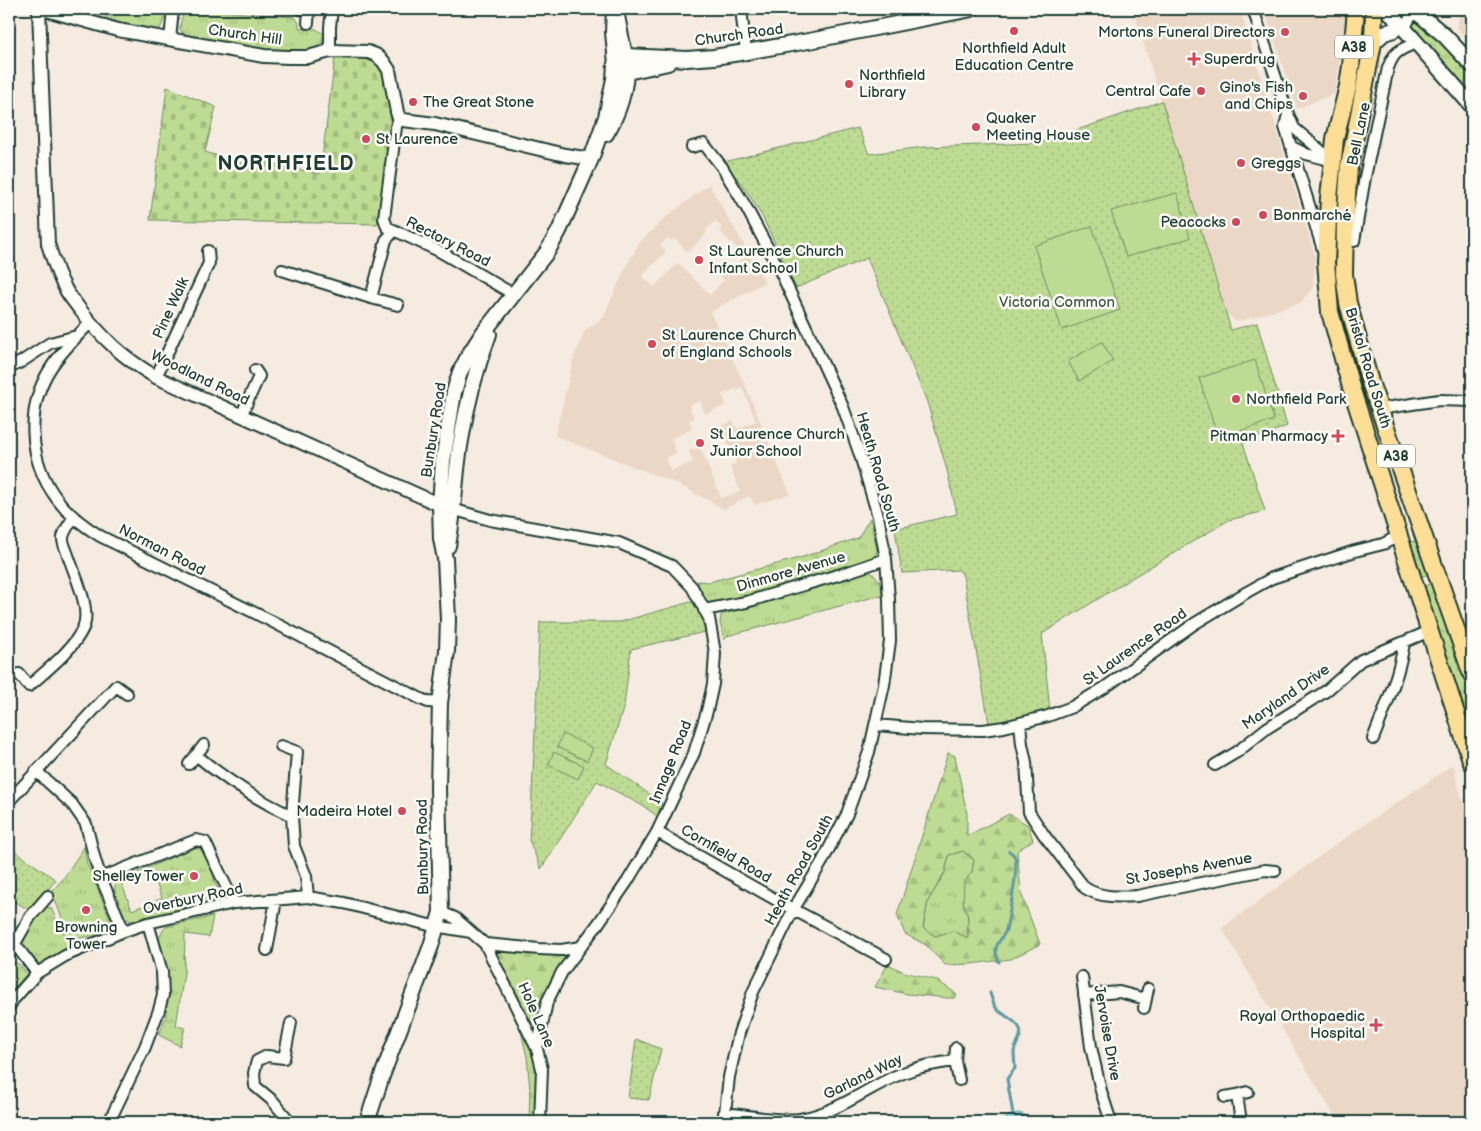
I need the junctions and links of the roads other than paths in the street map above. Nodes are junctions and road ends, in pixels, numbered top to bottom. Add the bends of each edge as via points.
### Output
1 (39, 9) edge
2 (44, 9) edge
3 (173, 9) edge
4 (301, 9) edge
5 (332, 9) edge
6 (612, 9) edge
7 (617, 9) edge
8 (741, 9) edge
9 (972, 9) edge
10 (1253, 9) edge
11 (1356, 9) edge
12 (1374, 9) edge
13 (1387, 9) edge
14 (1416, 9) edge
15 (308, 23) dead end
16 (1400, 30) junction
17 (170, 40) junction
18 (1372, 43) junction
19 (1411, 45) junction
20 (330, 51) junction
21 (746, 52) junction
22 (687, 59) junction
23 (621, 60) junction
24 (1472, 65) edge
25 (1440, 70) junction
26 (628, 72) junction
27 (1472, 106) edge
28 (1288, 114) junction
29 (399, 118) junction
30 (692, 147) dead end
31 (1292, 147) junction
32 (591, 159) junction
33 (1333, 161) junction
34 (1349, 166) junction
35 (394, 231) junction
36 (1354, 241) dead end
37 (208, 251) dead end
38 (1326, 262) junction
39 (282, 270) dead end
40 (513, 294) junction
41 (372, 298) junction
42 (398, 305) dead end
43 (90, 323) junction
44 (77, 336) junction
45 (9, 368) edge
46 (260, 374) dead end
47 (156, 377) junction
48 (1472, 401) edge
49 (1379, 409) junction
50 (241, 416) junction
51 (446, 507) junction
52 (74, 517) junction
53 (1422, 530) junction
54 (1400, 536) junction
55 (886, 559) junction
56 (1439, 579) junction
57 (1417, 592) junction
58 (704, 610) junction
59 (1430, 631) junction
60 (1404, 643) junction
61 (19, 674) dead end
62 (1472, 675) edge
63 (127, 694) dead end
64 (440, 703) junction
65 (1020, 723) junction
66 (876, 725) junction
67 (1373, 739) dead end
68 (204, 745) dead end
69 (281, 746) dead end
70 (196, 755) junction
71 (1472, 763) edge
72 (189, 764) dead end
73 (1215, 764) dead end
74 (36, 771) junction
75 (9, 801) edge
76 (292, 816) junction
77 (657, 832) junction
78 (1274, 870) dead end
79 (102, 878) junction
80 (48, 896) dead end
81 (308, 897) junction
82 (276, 900) junction
83 (234, 903) junction
84 (793, 910) junction
85 (441, 912) junction
86 (148, 923) junction
87 (437, 926) junction
88 (124, 931) junction
89 (471, 932) junction
90 (14, 943) junction
91 (485, 944) junction
92 (581, 947) junction
93 (268, 950) dead end
94 (9, 954) edge
95 (886, 959) dead end
96 (37, 973) junction
97 (1082, 977) dead end
98 (1084, 995) junction
99 (1146, 999) dead end
100 (9, 1006) edge
101 (291, 1023) dead end
102 (956, 1048) dead end
103 (537, 1049) junction
104 (955, 1061) junction
105 (959, 1080) dead end
106 (1248, 1092) dead end
107 (1237, 1095) junction
108 (1225, 1097) dead end
109 (724, 1118) edge
110 (109, 1122) edge
111 (290, 1122) edge
112 (367, 1122) edge
113 (540, 1122) edge
114 (1111, 1122) edge
115 (1241, 1122) edge

1 - 43 street, Woodland Road via 48,244 65,289
2 - 17 street, Church Hill via 118,30
3 - 17 street
4 - 15 street via 309,9
5 - 20 street
6 - 23 street via 612,32
7 - 23 street
8 - 21 street
9 - 21 main road, Church Road
10 - 28 street, Bristol Road South
11 - 33 highway, A38 via 1350,76
12 - 16 main road
12 - 18 highway, A38
13 - 16 main road
14 - 16 street
14 - 24 main road
16 - 18 main road via 1384,33
16 - 19 main road
16 - 25 main road
17 - 20 street, Church Hill via 272,56 308,57
18 - 34 highway, A38
19 - 25 main road
19 - 36 street, Bell Lane via 1392,56 1388,68
20 - 29 street, Church Hill via 368,52 383,60 389,70
21 - 22 main road, Church Road
22 - 23 main road, Church Road
22 - 26 main road, Church Road
23 - 26 main road
23 - 32 main road
25 - 27 main road
26 - 32 main road via 616,118
28 - 31 street, Bristol Road South via 1286,127
28 - 33 street, Bristol Road South via 1294,128
29 - 32 street
29 - 35 street, Rectory Road via 384,218 387,227
30 - 55 street, Heath Road South via 704,144 722,167 789,291 852,431 878,516
31 - 33 street
31 - 38 street, Bristol Road South
32 - 40 main road, Bunbury Road via 547,252
33 - 34 highway
33 - 38 highway, Bristol Road South / A38
34 - 49 highway, Bristol Road South / A38 via 1344,274 1350,308
35 - 40 street, Rectory Road via 439,251
35 - 41 street via 386,240
37 - 47 street, Pine Walk via 208,262
38 - 54 highway, Bristol Road South / A38 via 1334,330
39 - 41 street
40 - 51 main road, Bunbury Road via 483,333 460,372 443,461
41 - 42 street
43 - 44 street, Norman Road
43 - 47 street, Woodland Road via 134,365
44 - 45 street via 50,343
44 - 52 street, Norman Road via 52,367 42,386 33,427 35,452 42,476
46 - 50 street
47 - 50 street, Woodland Road
48 - 49 street via 1439,400
49 - 53 highway, Bristol Road South / A38
50 - 51 street, Woodland Road
51 - 58 street, Innage Road via 490,520 619,542 672,566 692,587
51 - 64 main road, Bunbury Road via 441,539 446,559 448,619
52 - 61 street via 62,539 83,600 84,627 56,662 29,686
52 - 64 street, Norman Road via 100,536 421,699
53 - 54 highway
53 - 56 highway, Bristol Road South / A38
54 - 57 highway, Bristol Road South / A38
54 - 65 street, St Laurence Road via 1272,578 1194,624 1072,707
55 - 58 street, Dinmore Avenue via 746,602
55 - 66 street, Heath Road South via 890,641
56 - 57 highway via 1427,578
56 - 62 highway, Bristol Road South / A38
57 - 59 highway, Bristol Road South / A38
58 - 77 street, Innage Road via 709,618 715,653 713,684 694,753
59 - 60 street, Maryland Drive
59 - 71 highway, Bristol Road South / A38
60 - 67 street via 1402,660
60 - 73 street, Maryland Drive via 1361,660 1326,691
63 - 74 street via 116,686
64 - 85 main road, Bunbury Road
65 - 66 street, St Laurence Road via 983,730
65 - 78 street, St Josephs Avenue via 1029,812 1085,888 1094,894 1136,896
66 - 84 street, Heath Road South via 847,814
68 - 70 street
69 - 76 street via 297,752
70 - 72 street
70 - 76 street via 240,789
74 - 75 street
74 - 79 street via 72,804 86,824
76 - 81 street via 294,846 306,876
77 - 84 street, Cornfield Road
77 - 92 street, Innage Road via 627,882
79 - 83 street via 196,840 205,842
79 - 88 street
80 - 90 street
81 - 82 street, Overbury Road
81 - 87 street, Overbury Road
82 - 83 street, Overbury Road
82 - 93 street
83 - 86 street, Overbury Road
84 - 95 street, Cornfield Road
84 - 109 street, Heath Road South via 753,992 739,1033
85 - 87 main road, Bunbury Road
85 - 89 street, Hole Lane via 455,918
86 - 88 street, Overbury Road
86 - 110 street via 162,972 162,995 145,1047
87 - 89 street
87 - 112 main road, Bunbury Road
88 - 96 street, Overbury Road via 66,956
89 - 91 street, Hole Lane
90 - 94 street
90 - 96 street
91 - 92 street via 561,950
91 - 103 street, Hole Lane
92 - 103 street, Innage Road via 562,972 547,1002
96 - 100 street, Overbury Road
97 - 98 street, Jervoise Drive
98 - 99 street via 1119,992
98 - 114 street, Jervoise Drive via 1091,1047
101 - 111 street via 284,1058 267,1056 256,1061 254,1073 255,1086
102 - 104 street
103 - 113 street, Hole Lane via 542,1069
104 - 105 street
104 - 109 street, Garland Way via 933,1063 908,1071 845,1104 807,1117 790,1120
106 - 107 street
107 - 108 street
107 - 115 street

